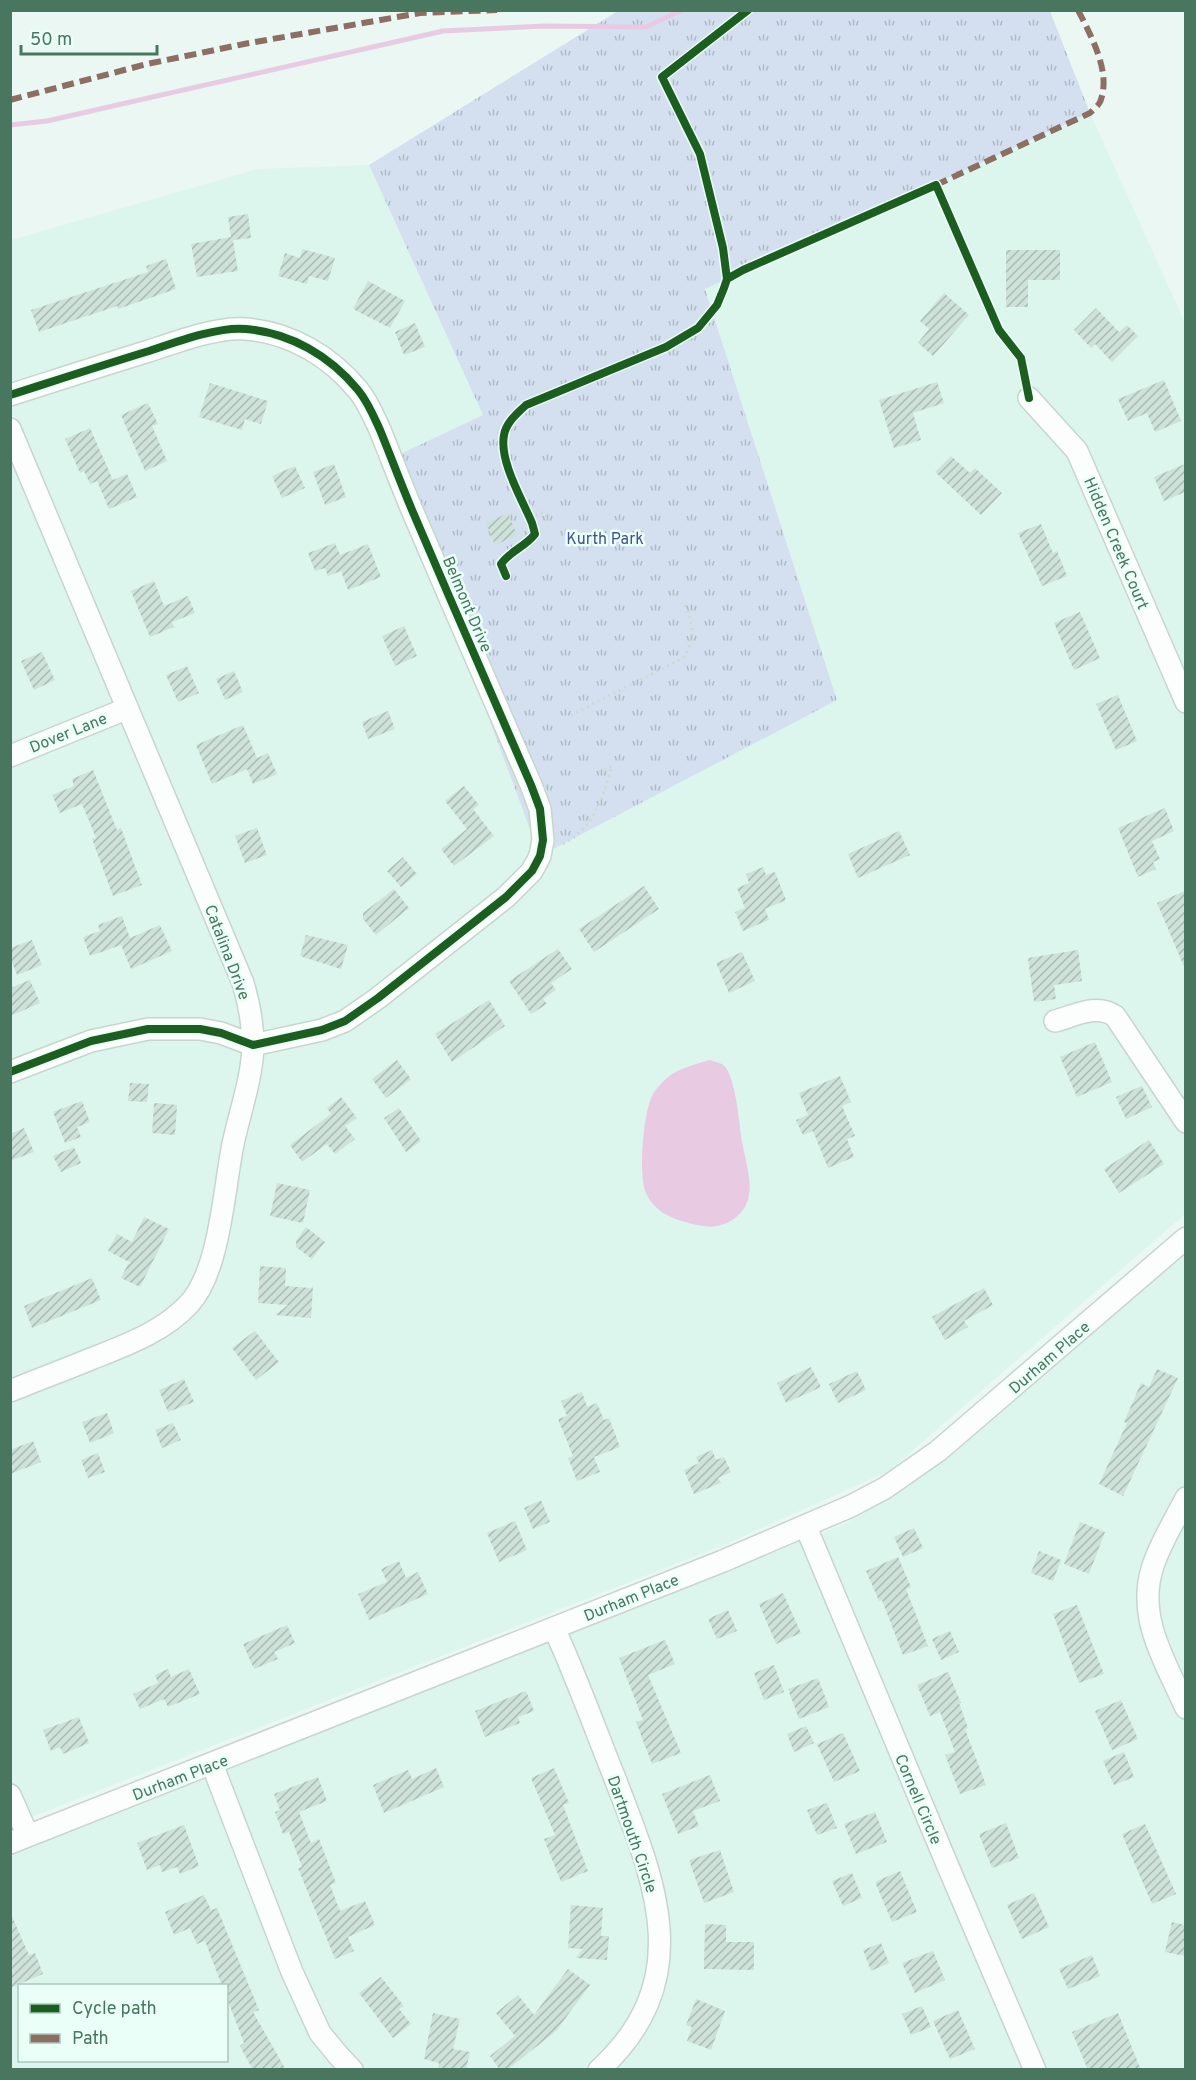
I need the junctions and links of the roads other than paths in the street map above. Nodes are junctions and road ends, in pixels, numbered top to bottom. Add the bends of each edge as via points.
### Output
1 (10, 395) edge
2 (1029, 398) dead end
3 (10, 429) edge
4 (1185, 702) edge
5 (126, 709) junction
6 (10, 756) edge
7 (1055, 1021) dead end
8 (253, 1045) junction
9 (10, 1072) edge
10 (1185, 1122) edge
11 (1185, 1238) edge
12 (10, 1391) edge
13 (1185, 1498) edge
14 (806, 1527) junction
15 (554, 1628) junction
16 (1185, 1708) edge
17 (212, 1764) junction
18 (10, 1795) edge
19 (19, 1840) edge
20 (352, 2070) edge
21 (599, 2070) edge
22 (1035, 2070) edge

1 - 8 street, Belmont Drive via 176,342 244,328 273,333 320,355 360,392 373,414 540,809 540,856 532,871 506,897 345,1021
2 - 4 street, Hidden Creek Court via 1077,451
3 - 5 street, Catalina Drive
5 - 6 street, Dover Lane
5 - 8 street, Catalina Drive via 243,983
7 - 10 street via 1099,1009 1115,1016
8 - 9 street via 200,1029 148,1029 91,1041
8 - 12 street, Catalina Drive via 213,1256 190,1303 166,1325 141,1338
11 - 14 street, Durham Place via 938,1451 885,1488
13 - 16 street via 1152,1567 1147,1594 1149,1626
14 - 15 street, Durham Place
14 - 22 street, Cornell Circle
15 - 17 street, Durham Place
15 - 21 street, Dartmouth Circle via 630,1818 655,1893 658,1916 660,1942 653,1989 644,2014 628,2039
17 - 19 street, Durham Place
17 - 20 street via 292,1972 320,2032
18 - 19 street

